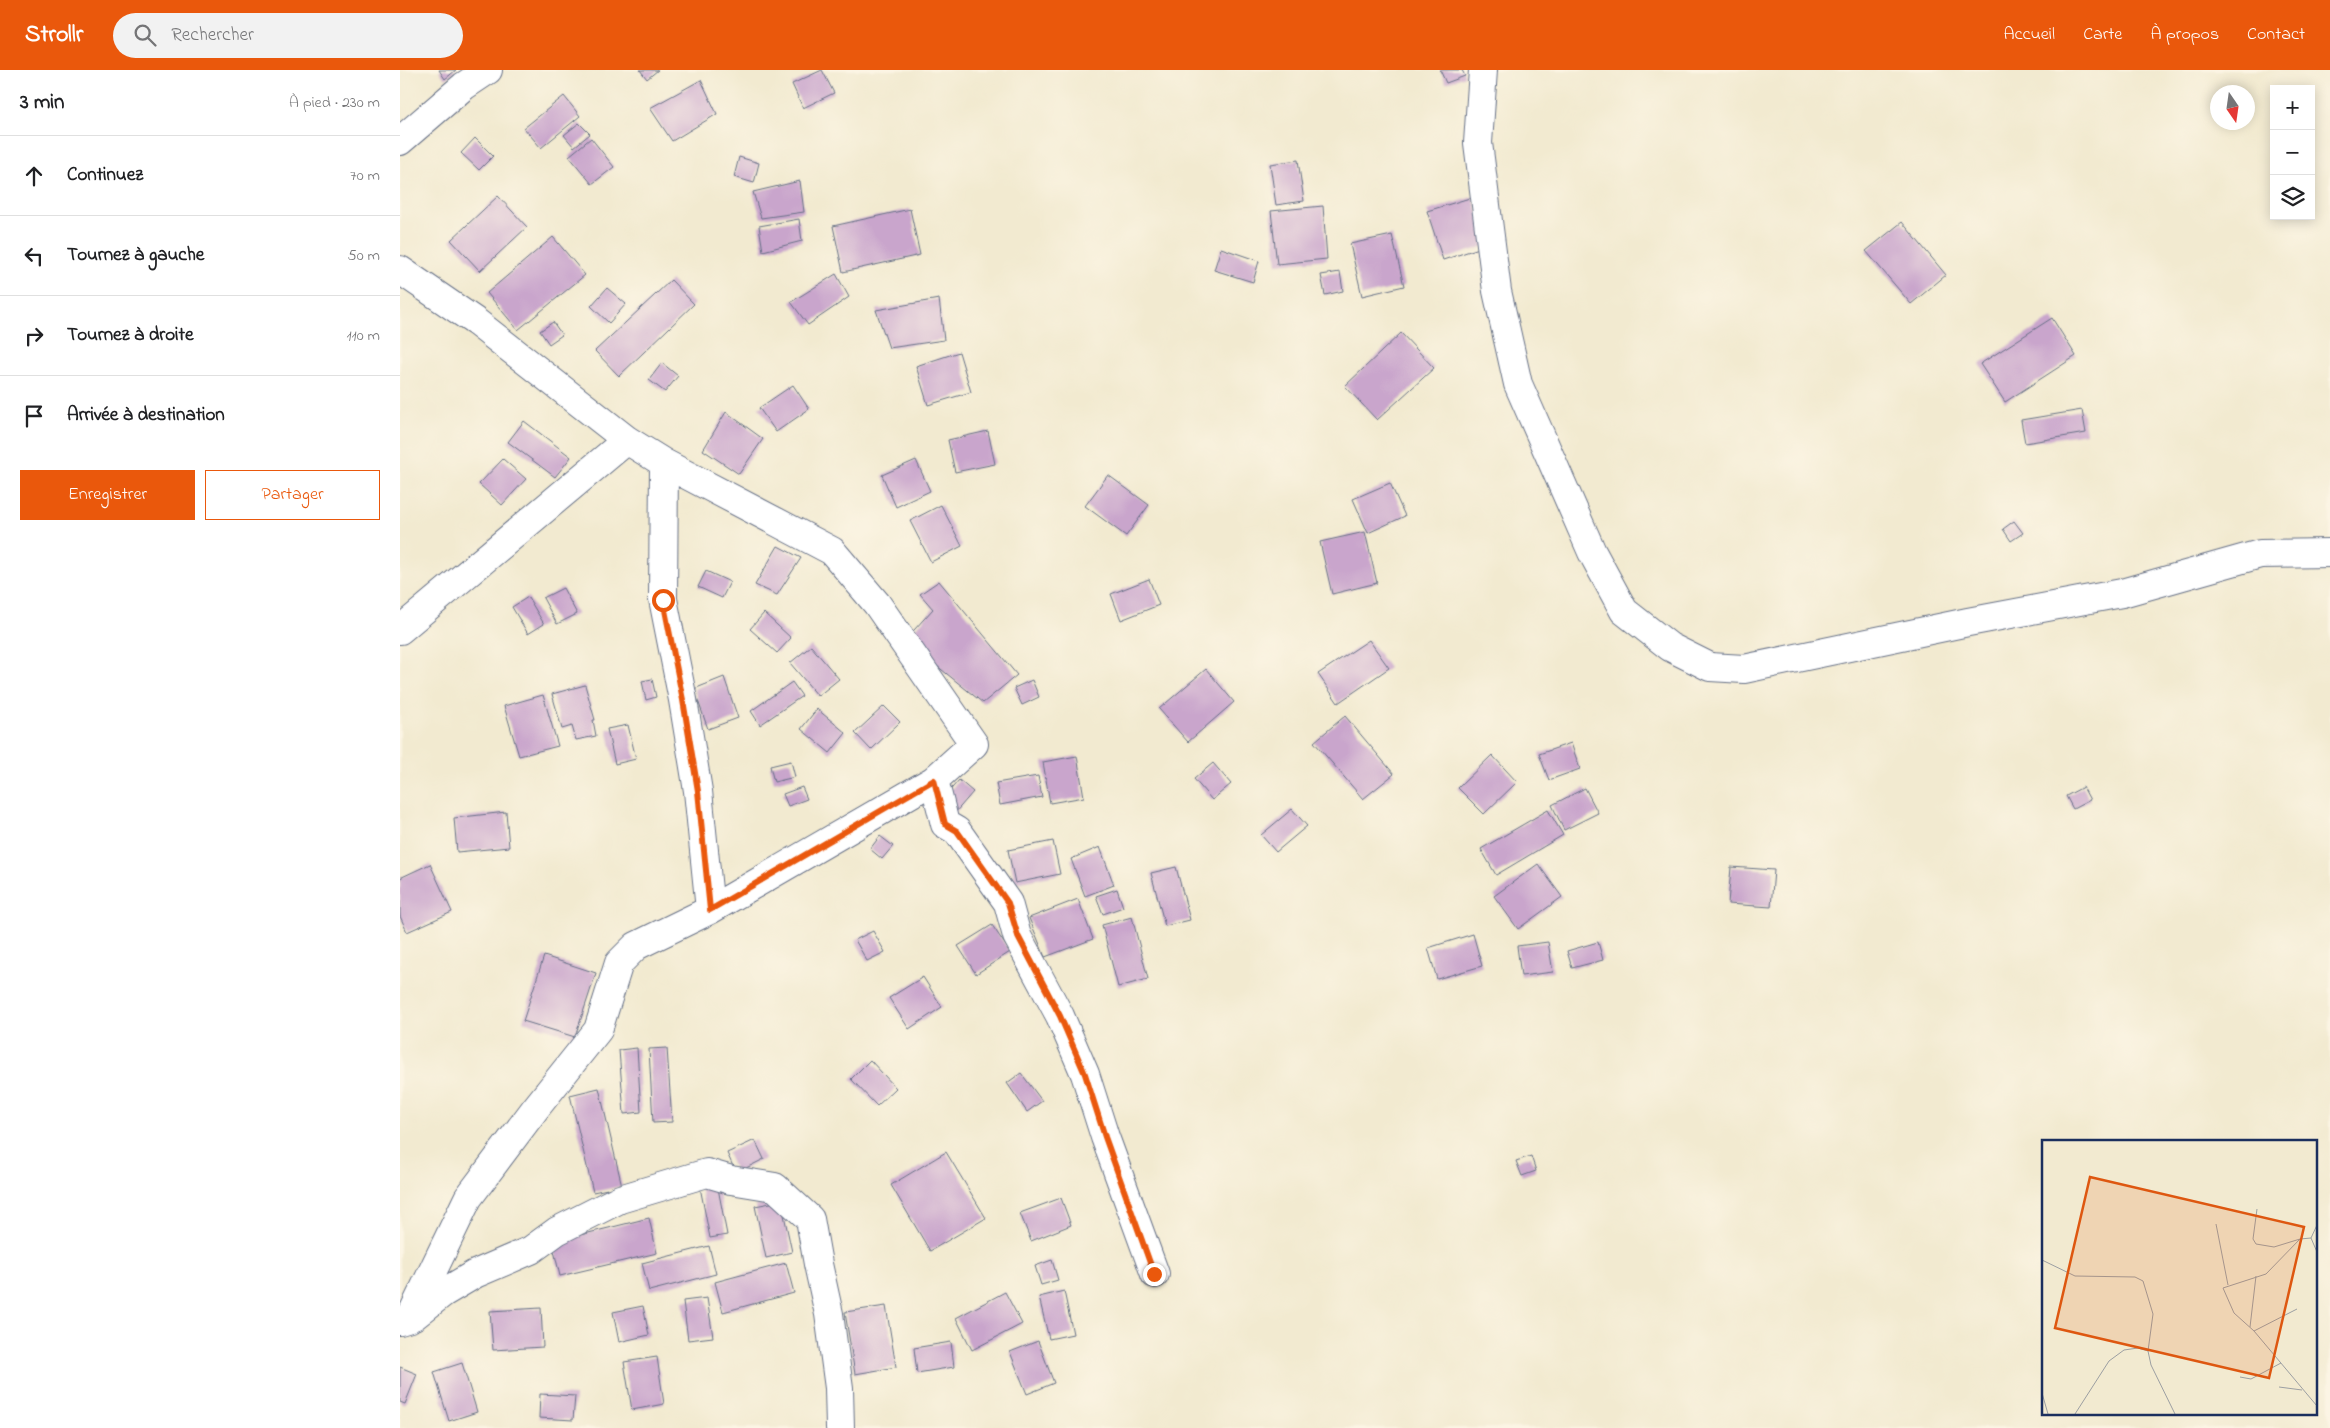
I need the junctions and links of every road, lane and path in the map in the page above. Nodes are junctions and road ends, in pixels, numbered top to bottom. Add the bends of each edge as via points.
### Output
1 (488, 70) edge
2 (1484, 70) edge
3 (400, 141) edge
4 (400, 270) edge
5 (628, 440) junction
6 (664, 463) junction
7 (2330, 553) edge
8 (400, 630) edge
9 (934, 780) junction
10 (710, 910) junction
11 (1154, 1274) dead end
12 (405, 1320) edge
13 (840, 1428) edge

1 - 3 street via 464,86
2 - 7 street via 1478,143 1497,291 1518,384 1592,552 1624,611 1670,647 1710,667 1744,669 2122,593 2260,554
4 - 5 street via 476,322
5 - 6 street
5 - 8 street
6 - 9 street via 832,550 877,604 974,744
6 - 10 street via 663,600 698,791
9 - 10 street
9 - 11 street via 945,824 957,831 1008,903 1018,936 1060,1016 1085,1074
10 - 12 street via 636,946 619,963 598,1030 468,1198
12 - 13 street via 475,1274 508,1262 557,1231 620,1199 707,1173 775,1187 810,1219 829,1314 839,1388

